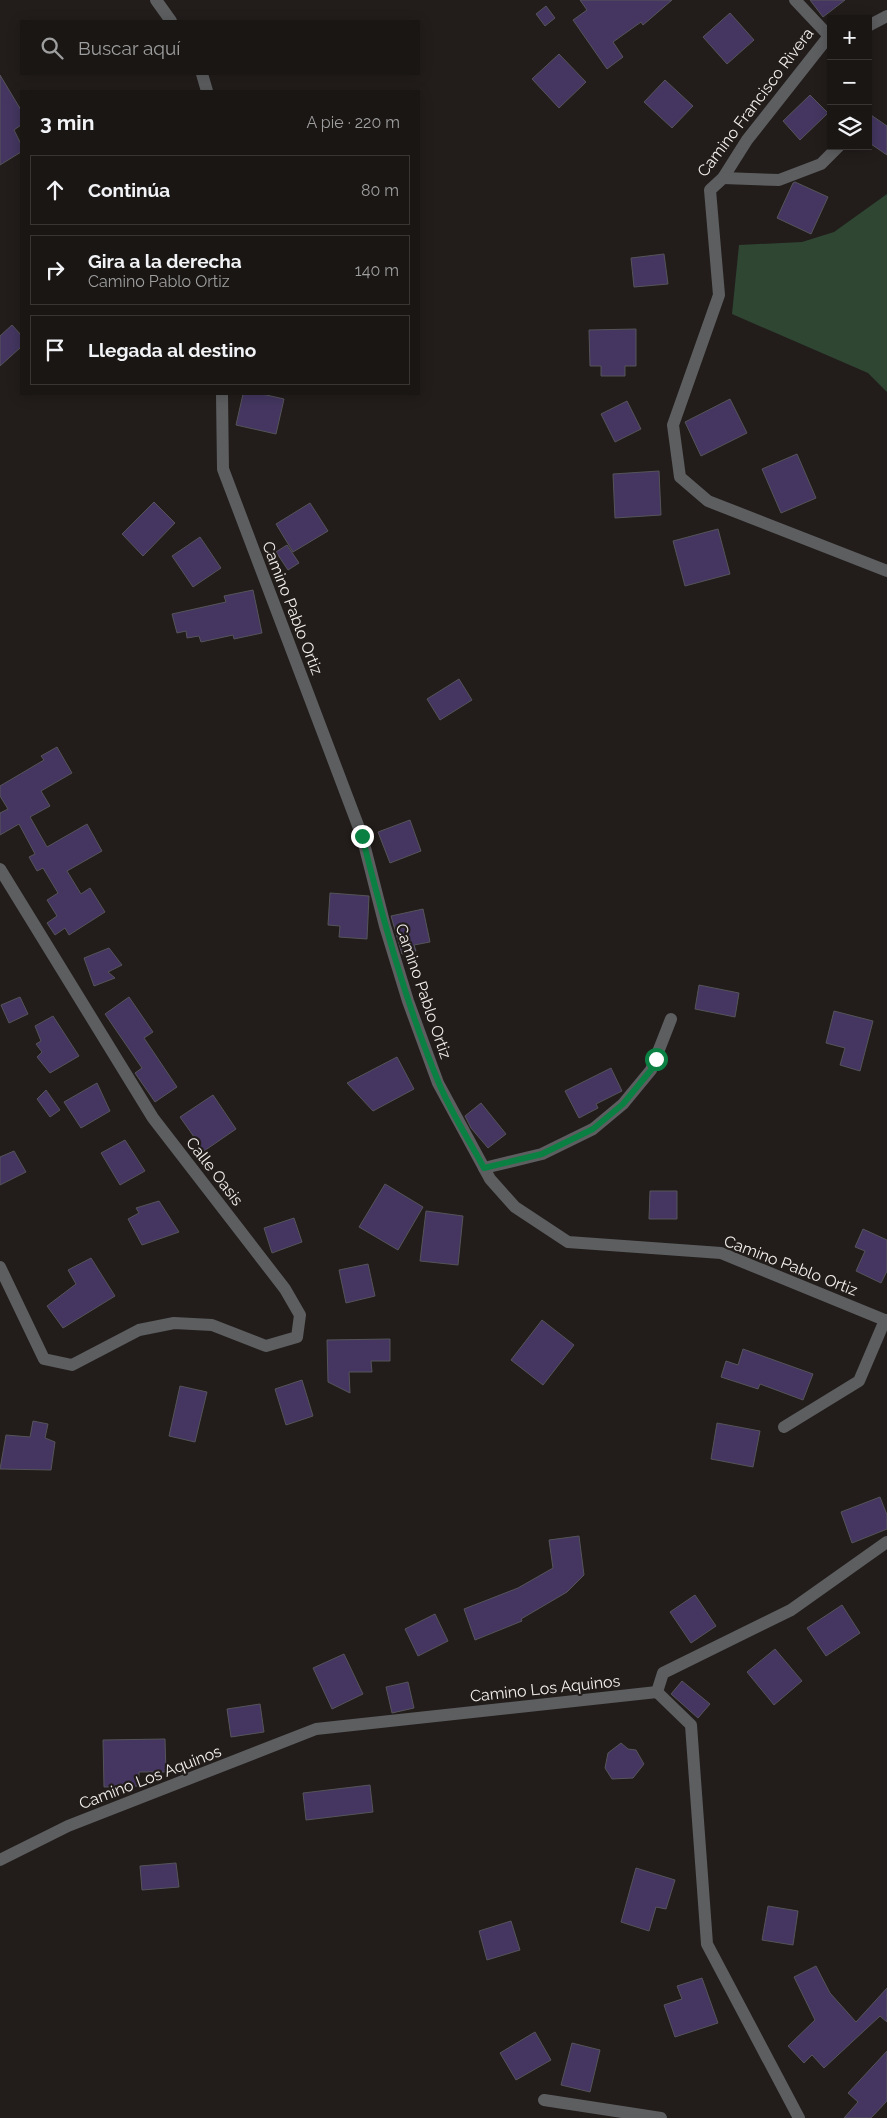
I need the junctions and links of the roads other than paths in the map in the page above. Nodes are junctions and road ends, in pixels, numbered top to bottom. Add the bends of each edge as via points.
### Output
1 (156, 0) edge
2 (795, 0) edge
3 (887, 16) edge
4 (171, 20) edge
5 (872, 24) edge
6 (872, 25) edge
7 (887, 28) edge
8 (827, 33) edge
9 (827, 40) edge
10 (202, 75) edge
11 (207, 90) edge
12 (835, 150) edge
13 (723, 178) junction
14 (222, 395) edge
15 (887, 570) edge
16 (0, 869) edge
17 (671, 1019) dead end
18 (484, 1168) junction
19 (0, 1267) edge
20 (886, 1320) edge
21 (784, 1427) dead end
22 (887, 1542) edge
23 (657, 1692) junction
24 (0, 1860) edge
25 (544, 2100) dead end
26 (661, 2118) edge
27 (799, 2118) edge

1 - 4 street
2 - 8 street, Camino Francisco Rivera
3 - 5 street
6 - 7 street
9 - 13 street, Camino Francisco Rivera via 747,140
10 - 11 street
12 - 13 street via 821,164 779,180
13 - 15 street, Camino Francisco Rivera via 710,190 719,295 673,425 680,477 708,501
14 - 18 street, Camino Pablo Ortiz via 223,469 362,836 408,1001 438,1083
16 - 19 street, Calle Oasis via 153,1118 285,1289 300,1314 297,1337 266,1346 212,1325 174,1323 139,1330 72,1365 44,1359
17 - 18 street via 651,1070 623,1104 593,1129 542,1154
18 - 20 street, Camino Pablo Ortiz via 515,1206 568,1242 721,1252
20 - 21 street via 859,1381
22 - 23 street via 791,1610 663,1673
23 - 24 street, Camino Los Aquinos via 316,1729 68,1826
23 - 27 street via 691,1726 707,1944
25 - 26 street

